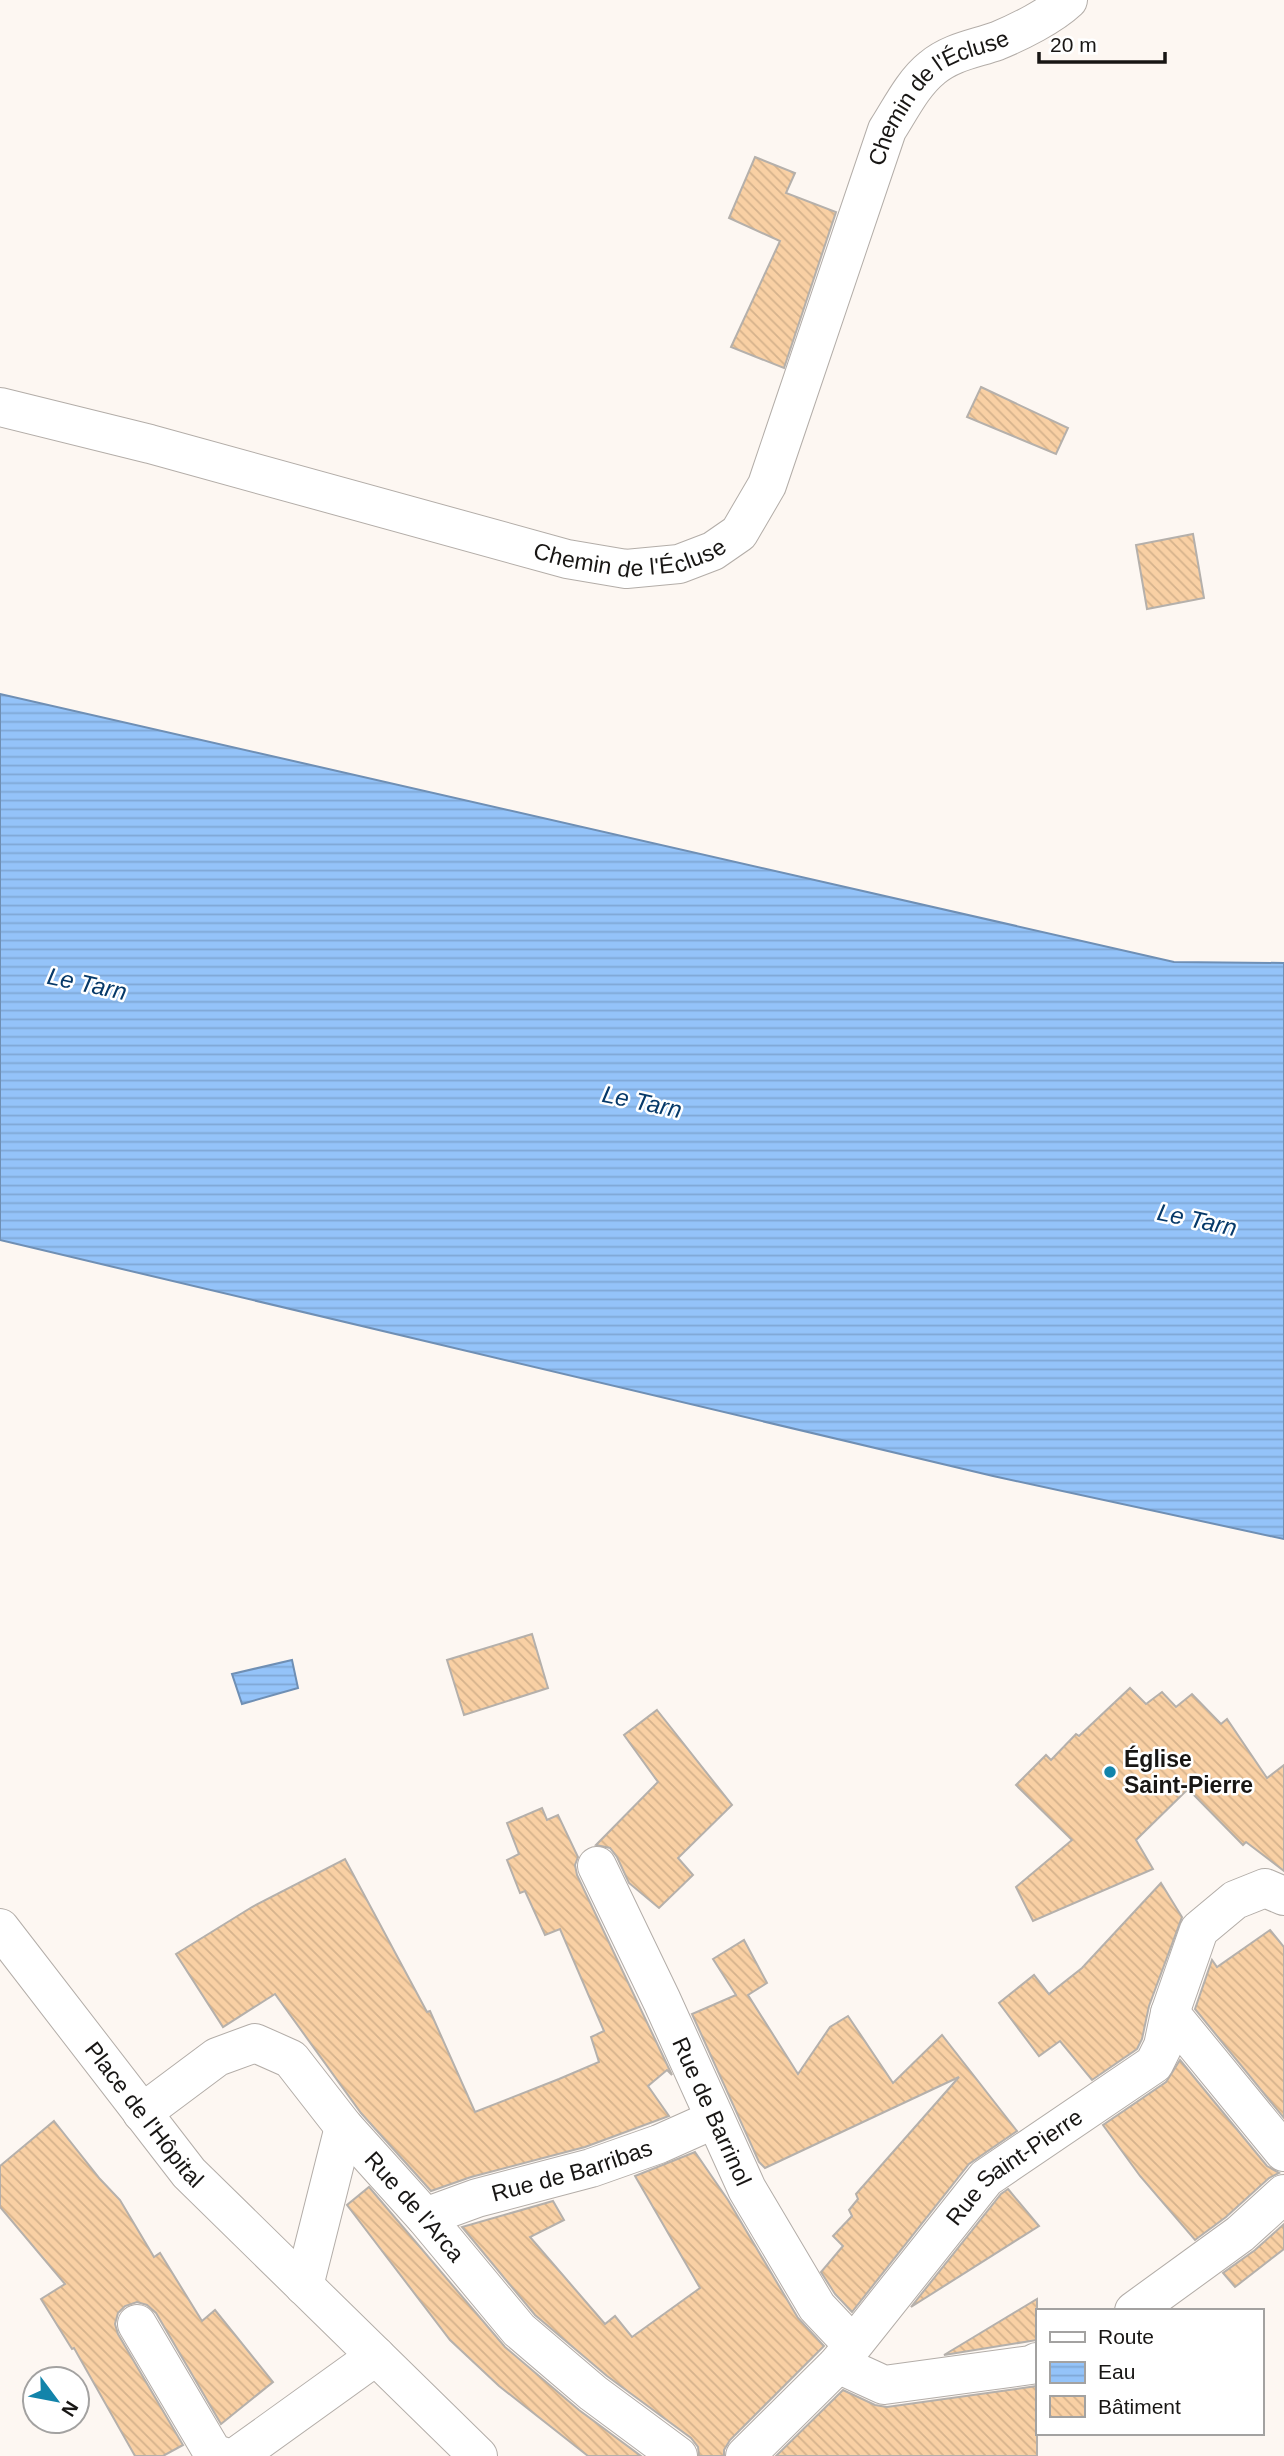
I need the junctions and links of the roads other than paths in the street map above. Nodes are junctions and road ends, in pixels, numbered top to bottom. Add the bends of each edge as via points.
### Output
1 (1068, 0) edge
2 (0, 407) edge
3 (597, 1866) dead end
4 (1275, 1892) edge
5 (0, 1928) edge
6 (1170, 2013) junction
7 (142, 2113) junction
8 (715, 2119) junction
9 (344, 2127) junction
10 (1284, 2152) edge
11 (1284, 2194) edge
12 (425, 2217) junction
13 (304, 2286) junction
14 (1137, 2309) edge
15 (137, 2325) dead end
16 (845, 2354) junction
17 (376, 2356) junction
18 (1036, 2362) edge
19 (222, 2456) edge
20 (237, 2456) edge
21 (478, 2456) edge
22 (678, 2456) edge
23 (746, 2456) edge

1 - 2 street, Chemin de l'Écluse via 1058,10 931,68 909,96 887,130 767,485 739,533 713,551 679,564 626,569 567,559
3 - 8 street, Rue de Barrinol
4 - 6 street, Rue Saint-Pierre via 1235,1900 1199,1930
5 - 7 street, Place de l'Hôpital
6 - 10 street
6 - 16 street, Rue Saint-Pierre via 1154,2064 986,2178
7 - 9 street, Rue de l'Arca via 217,2057 255,2043 290,2059
7 - 13 street, Place de l'Hôpital via 189,2173
8 - 12 street, Rue de Barribas via 591,2168 477,2198
8 - 16 street, Rue de Barrinol via 747,2189
9 - 12 street, Rue de l'Arca
9 - 13 street
11 - 14 street via 1240,2234
12 - 22 street, Rue de l'Arca via 519,2330
13 - 17 street, Place de l'Hôpital
15 - 19 street via 214,2453
16 - 18 street via 884,2385
16 - 23 street, Rue Saint-Pierre
17 - 20 street
17 - 21 street, Place de l'Hôpital

